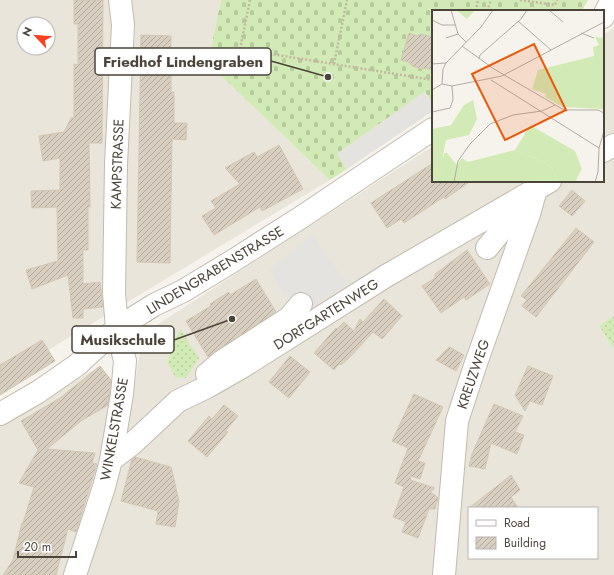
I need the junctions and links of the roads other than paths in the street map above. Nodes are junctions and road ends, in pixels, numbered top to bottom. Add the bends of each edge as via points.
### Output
1 (120, 0) edge
2 (612, 0) edge
3 (604, 15) edge
4 (432, 130) edge
5 (614, 144) edge
6 (604, 150) edge
7 (538, 189) edge
8 (487, 248) dead end
9 (301, 304) dead end
10 (117, 328) junction
11 (188, 396) junction
12 (0, 414) edge
13 (111, 460) junction
14 (75, 575) edge
15 (444, 575) edge

1 - 10 street, KAMPSTRASSE via 123,25 116,164 114,293
2 - 3 street
4 - 10 street, LINDENGRABENSTRASSE via 232,262
5 - 6 street
7 - 8 street
7 - 11 street, DORFGARTENWEG via 386,276 242,367
7 - 15 street, KREUZWEG via 457,421
9 - 11 street via 289,318 221,362
10 - 12 street, LINDENGRABENSTRASSE via 77,365
10 - 13 street, WINKELSTRASSE via 125,361
11 - 13 street, DORFGARTENWEG via 178,401
13 - 14 street, WINKELSTRASSE

